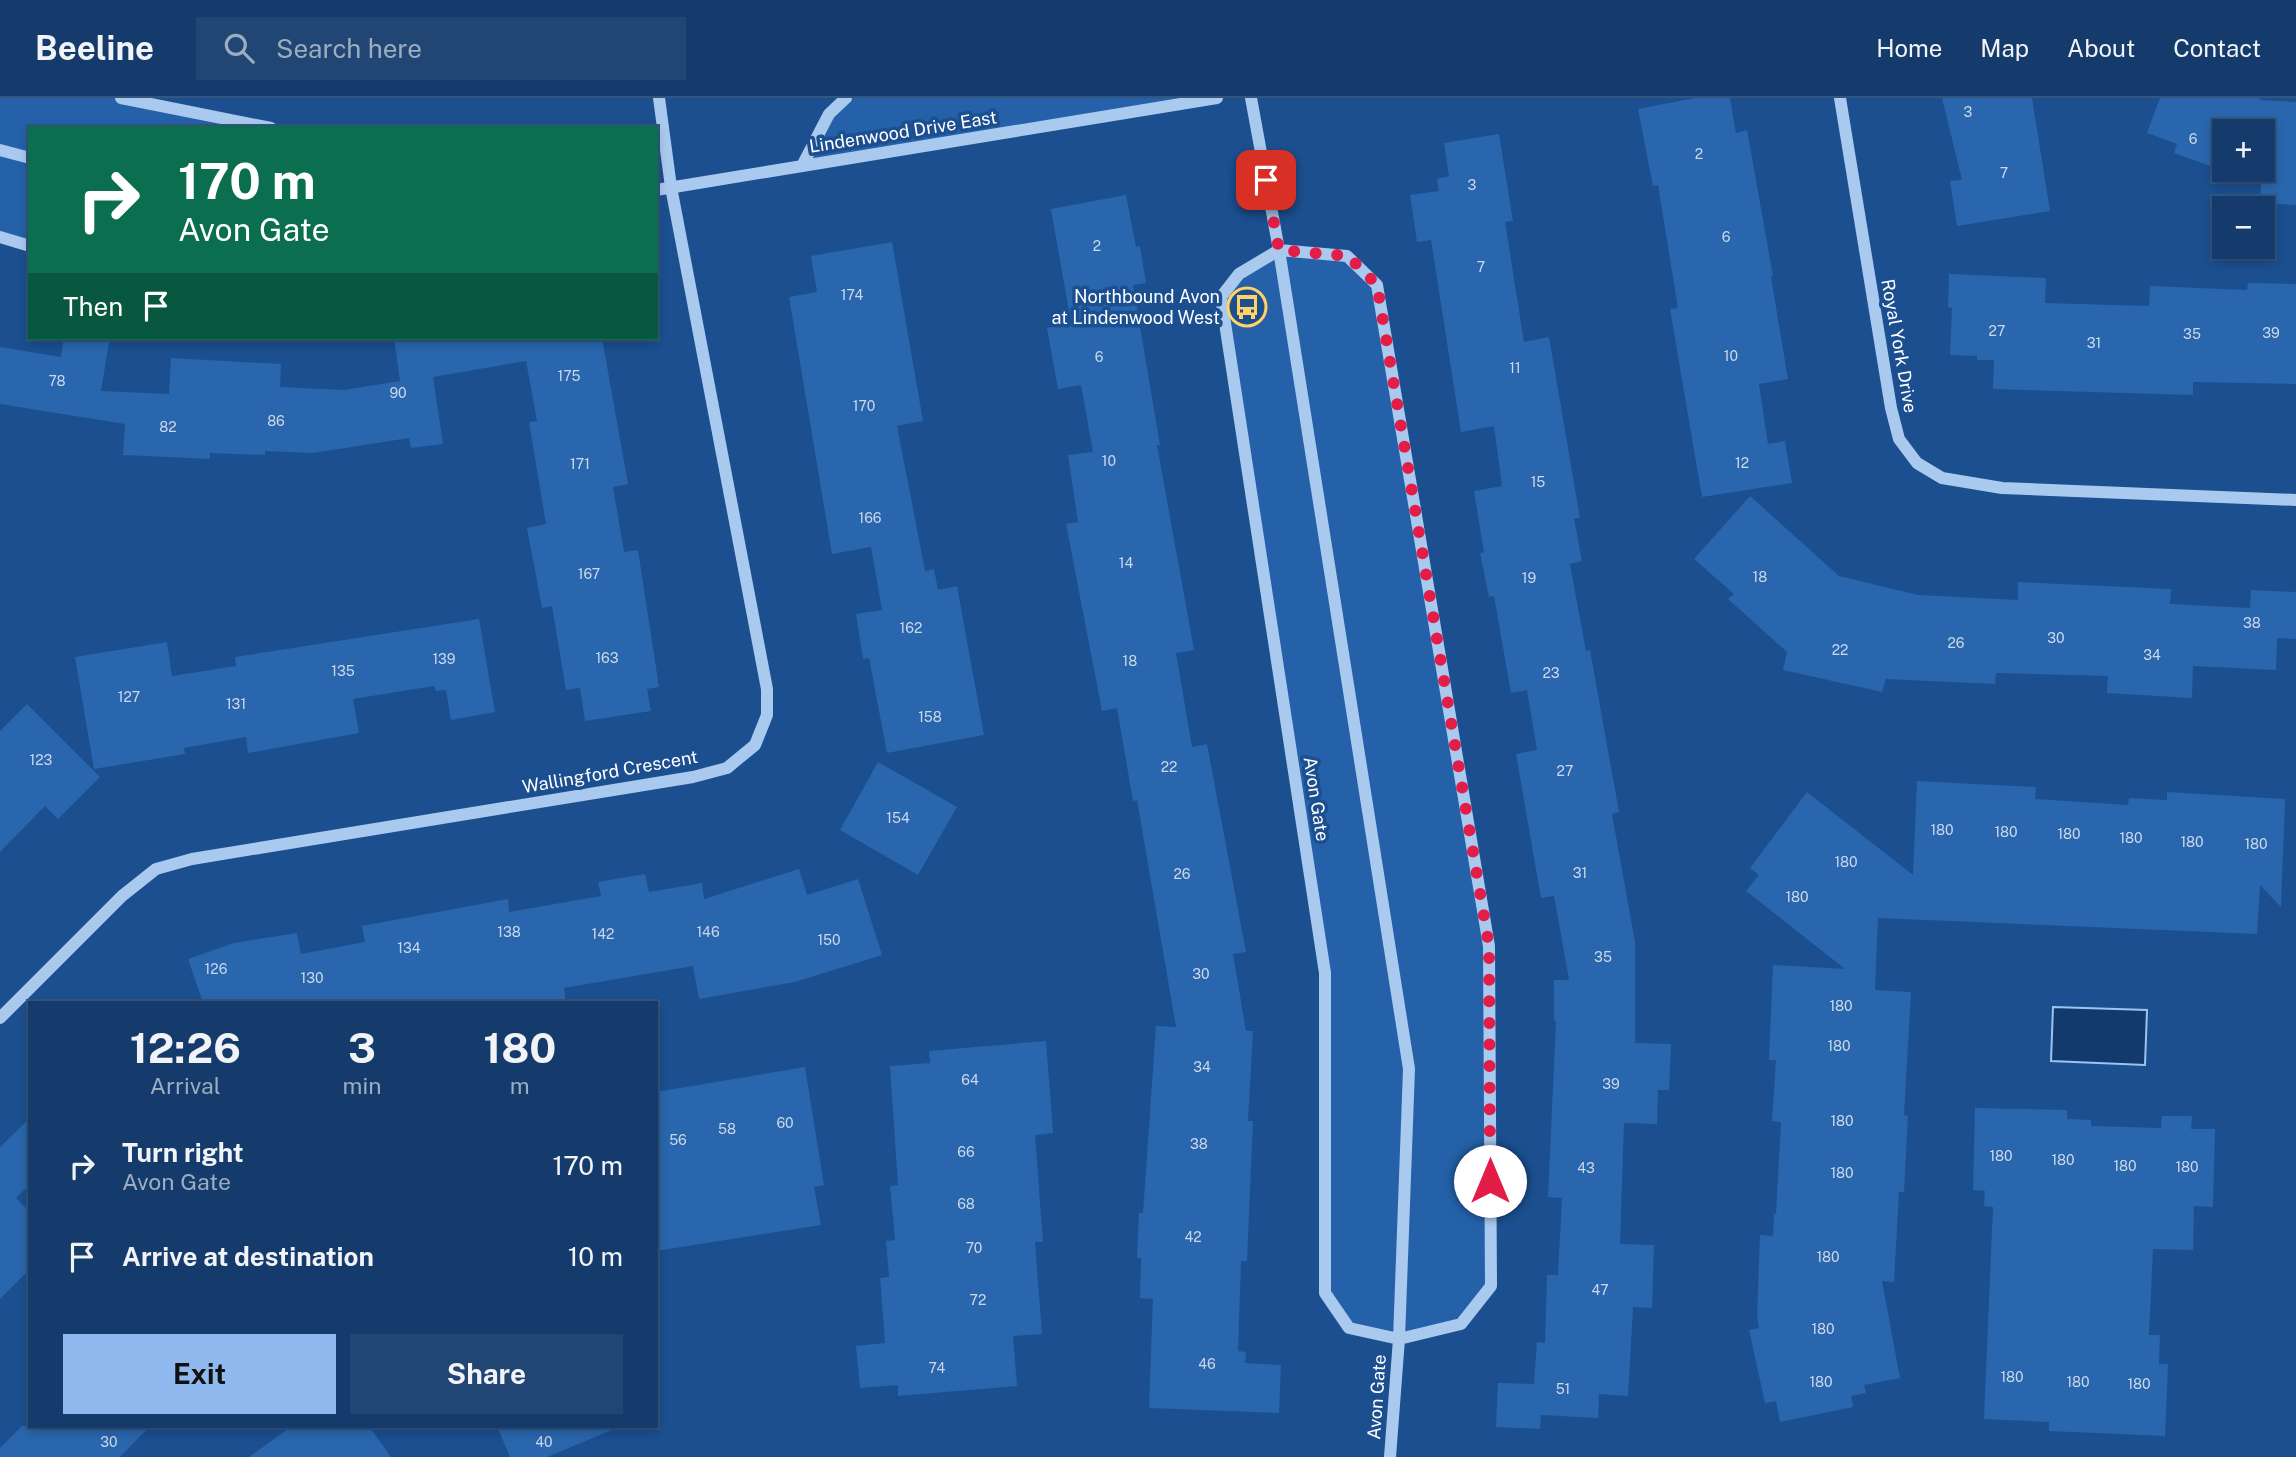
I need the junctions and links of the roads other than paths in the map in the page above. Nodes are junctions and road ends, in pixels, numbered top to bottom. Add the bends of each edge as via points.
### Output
1 (121, 98) edge
2 (659, 98) edge
3 (846, 98) edge
4 (1217, 98) edge
5 (1251, 98) edge
6 (1840, 98) edge
7 (261, 126) edge
8 (0, 150) edge
9 (28, 157) edge
10 (802, 166) junction
11 (671, 187) junction
12 (658, 190) edge
13 (0, 237) edge
14 (28, 245) edge
15 (1279, 250) junction
16 (2296, 500) edge
17 (0, 1018) edge
18 (1399, 1339) junction
19 (1390, 1457) edge

1 - 7 street
2 - 11 street, Wallingford Crescent
3 - 10 street, Lindenwood Drive East via 829,114
4 - 10 street, Lindenwood Drive East
5 - 15 street, Avon Gate
6 - 16 street, Royal York Drive via 1891,408 1899,439 1917,463 1942,478 2001,488
8 - 9 street
10 - 11 street, Lindenwood Drive East
11 - 12 street, Lindenwood Drive East
11 - 17 street, Wallingford Crescent via 767,689 767,715 755,745 727,768 693,778 192,859 156,869 122,896
13 - 14 street
15 - 18 street, Avon Gate via 1409,1069
15 - 18 street, Avon Gate via 1239,274 1221,297 1325,973 1325,1293 1349,1328
15 - 18 street, Avon Gate via 1348,256 1377,285 1489,946 1491,1286 1461,1324
18 - 19 street, Avon Gate

